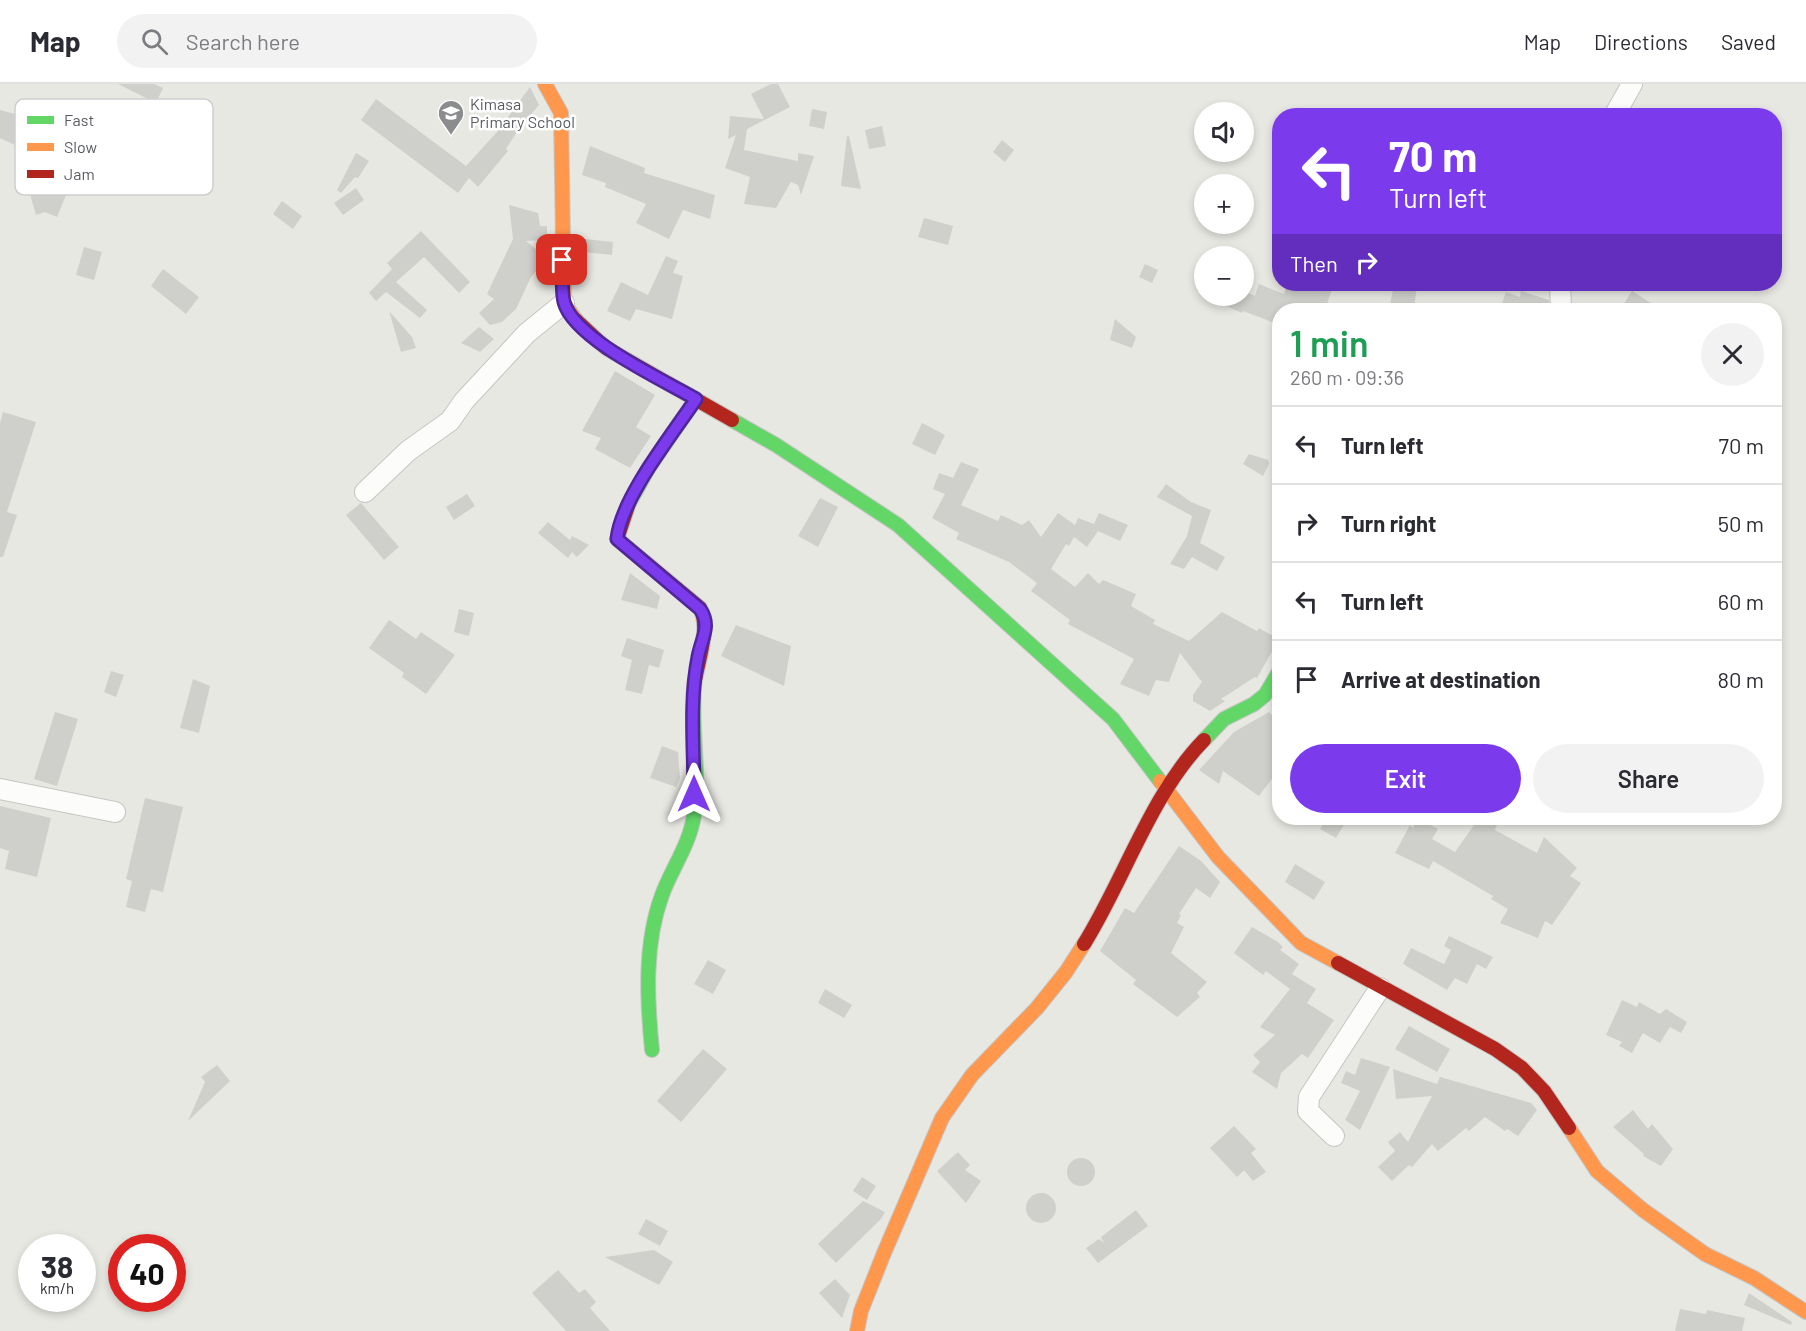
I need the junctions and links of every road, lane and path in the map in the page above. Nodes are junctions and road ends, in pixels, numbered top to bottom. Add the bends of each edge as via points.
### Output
1 (545, 84) edge
2 (1632, 84) edge
3 (1618, 108) edge
4 (564, 303) junction
5 (696, 399) junction
6 (365, 492) dead end
7 (1272, 683) edge
8 (0, 789) edge
9 (1168, 790) junction
10 (116, 812) dead end
11 (1380, 988) junction
12 (652, 1050) dead end
13 (1334, 1136) dead end
14 (1806, 1312) edge
15 (857, 1331) edge

1 - 4 street via 561,113
2 - 3 street
4 - 5 street via 580,327 606,348
4 - 6 street via 527,333 450,421 408,451
5 - 9 street via 776,445 898,525 1113,719
5 - 12 street via 627,504 617,539 700,609 707,628 693,692 694,814 687,847 663,894 655,920 648,1015
7 - 9 street via 1254,704 1224,719 1190,754
8 - 10 street
9 - 11 street via 1218,857 1301,943
9 - 15 street via 1093,929 1065,972 1037,1008 972,1075 942,1118 884,1253
11 - 13 street via 1309,1097 1308,1111
11 - 14 street via 1495,1049 1522,1068 1544,1091 1597,1171 1705,1254 1754,1278

